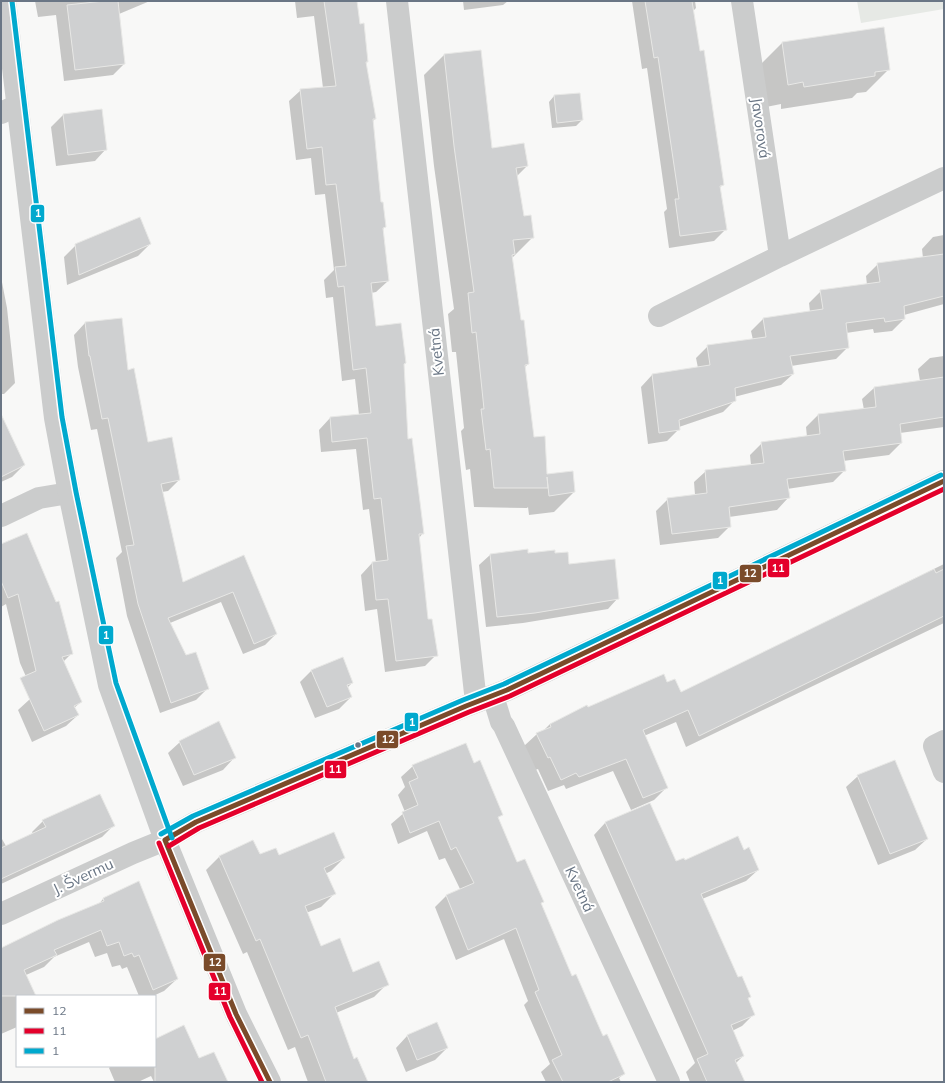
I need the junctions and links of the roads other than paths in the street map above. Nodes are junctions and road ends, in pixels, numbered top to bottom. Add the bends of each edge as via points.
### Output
1 (5, 1) edge
2 (397, 1) edge
3 (742, 1) edge
4 (9, 109) edge
5 (944, 178) edge
6 (780, 256) junction
7 (659, 316) dead end
8 (944, 481) edge
9 (69, 492) junction
10 (1, 516) edge
11 (484, 699) junction
12 (944, 741) edge
13 (944, 772) edge
14 (165, 840) junction
15 (1, 914) edge
16 (270, 1082) edge
17 (669, 1082) edge

1 - 4 street
2 - 11 street, Kvetná
3 - 6 street, Javorová
4 - 9 street via 55,418
5 - 6 street
6 - 7 street
8 - 11 street, J. Švermu
9 - 10 street via 38,498
9 - 14 street via 109,685
11 - 14 street, J. Švermu via 196,822
11 - 17 street, Kvetná via 504,726
12 - 13 street via 934,746
14 - 15 street, J. Švermu
14 - 16 street via 236,1014

